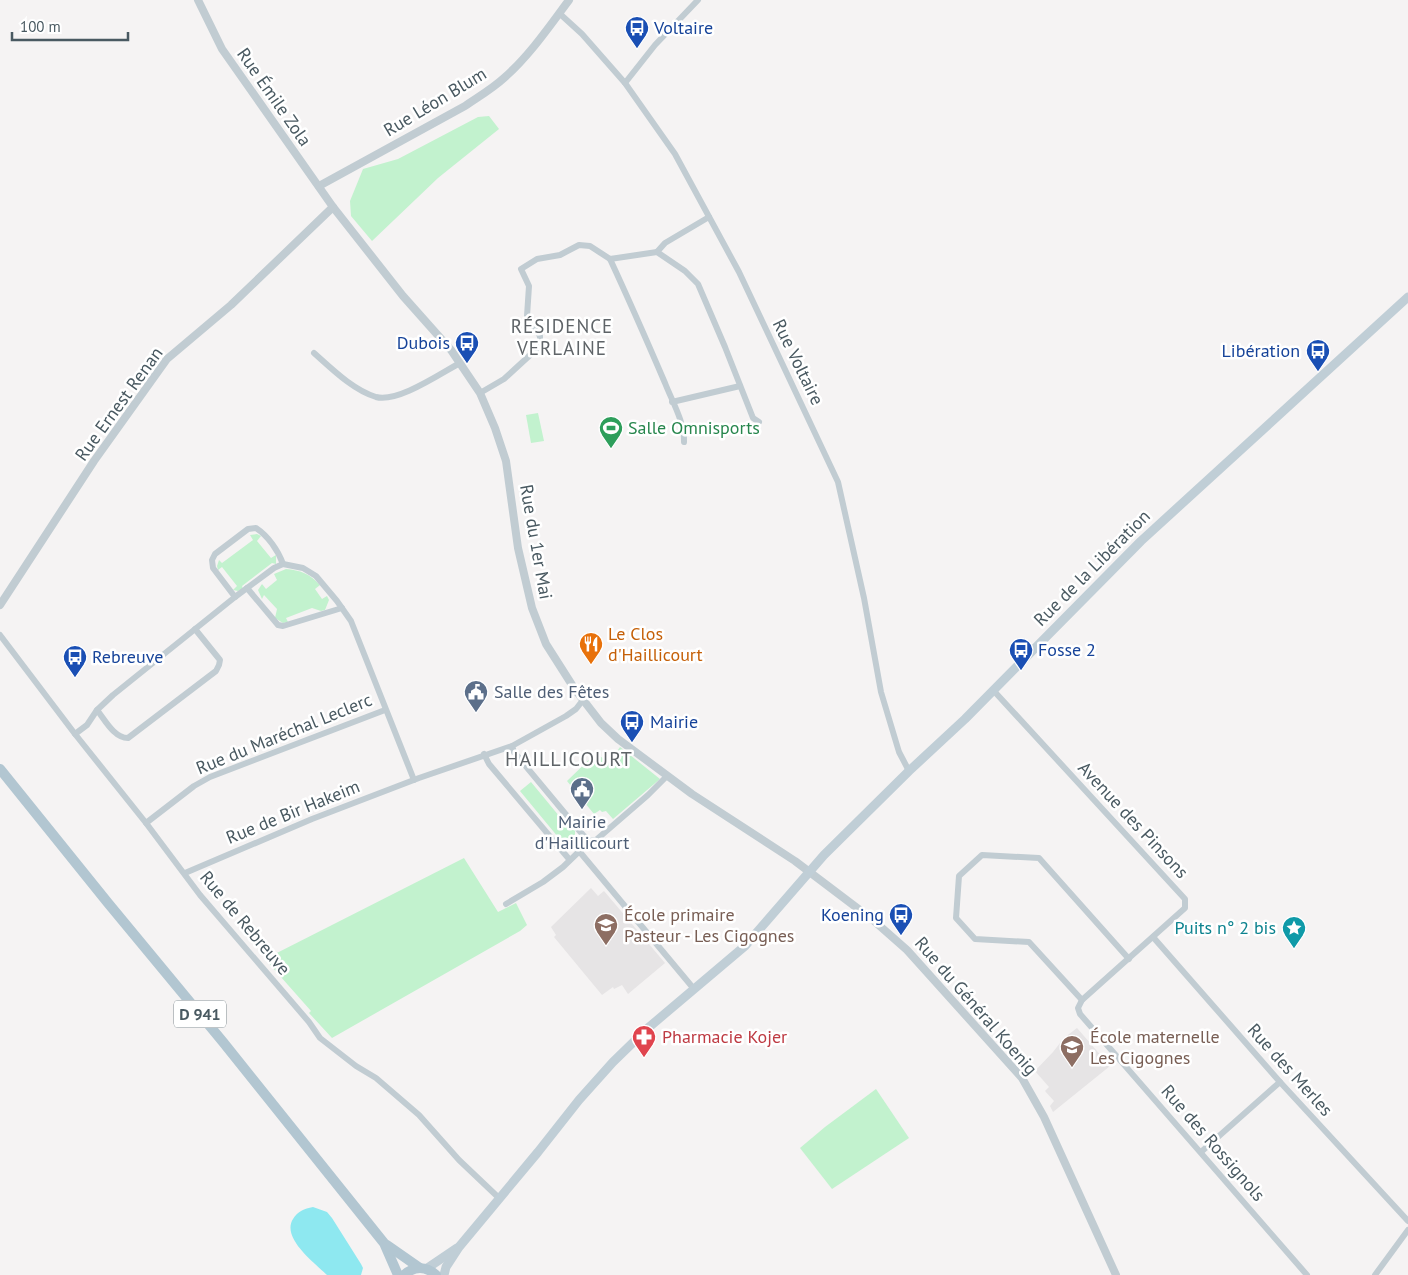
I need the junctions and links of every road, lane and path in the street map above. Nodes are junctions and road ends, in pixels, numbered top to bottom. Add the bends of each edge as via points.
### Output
1 (198, 0) edge
2 (569, 0) edge
3 (698, 0) edge
4 (559, 14) junction
5 (625, 83) junction
6 (319, 186) junction
7 (333, 207) junction
8 (709, 217) junction
9 (657, 252) junction
10 (610, 258) junction
11 (1408, 297) edge
12 (314, 353) dead end
13 (460, 363) junction
14 (740, 386) junction
15 (480, 394) junction
16 (672, 402) junction
17 (759, 422) dead end
18 (684, 442) dead end
19 (283, 564) junction
20 (247, 588) junction
21 (235, 597) junction
22 (0, 605) edge
23 (342, 608) junction
24 (195, 629) junction
25 (0, 635) edge
26 (993, 690) junction
27 (583, 700) junction
28 (97, 710) junction
29 (385, 710) junction
30 (75, 734) junction
31 (512, 746) junction
32 (484, 754) junction
33 (0, 769) edge
34 (909, 771) junction
35 (667, 776) junction
36 (414, 780) junction
37 (146, 823) junction
38 (590, 841) junction
39 (579, 851) junction
40 (569, 859) junction
41 (809, 872) junction
42 (185, 873) junction
43 (506, 904) dead end
44 (1153, 937) junction
45 (1129, 958) junction
46 (694, 989) junction
47 (1082, 1000) junction
48 (1078, 1008) joint
49 (1280, 1082) junction
50 (1201, 1152) junction
51 (500, 1198) junction
52 (1408, 1221) edge
53 (1408, 1230) edge
54 (384, 1243) junction
55 (459, 1247) junction
56 (423, 1268) junction
57 (398, 1275) edge
58 (404, 1275) edge
59 (436, 1275) edge
60 (444, 1275) edge
61 (1116, 1275) edge
62 (1307, 1275) edge
63 (1376, 1275) edge

1 - 6 street, Rue Émile Zola via 222,49
2 - 4 street, Rue Léon Blum
3 - 5 street via 655,45
4 - 5 street, Rue Voltaire via 582,34
4 - 6 street, Rue Léon Blum via 520,61 488,91
5 - 8 street, Rue Voltaire via 675,154
6 - 7 street, Rue Émile Zola
7 - 13 street, Rue du 1er Mai
7 - 22 street, Rue Ernest Renan via 231,305 167,359 94,461
8 - 9 street via 665,243
8 - 34 street, Rue Voltaire via 739,272 838,482 881,692 899,752
9 - 10 street
9 - 14 street via 698,284
10 - 15 street via 590,246 579,245 560,255 537,259 521,269 529,286 527,316 540,336 540,346 504,379
10 - 16 street
11 - 26 main road, Rue de la Libération via 1141,541
12 - 13 street via 363,391 389,398
13 - 15 street, Rue du 1er Mai
14 - 16 street
14 - 17 street via 753,418
15 - 27 street, Rue du 1er Mai via 506,461 518,548 534,615 546,644
16 - 18 street via 684,433
19 - 20 street
19 - 21 street via 280,554 262,532 256,528 248,529 215,554 212,560 212,568
19 - 23 street via 303,568 316,576
20 - 21 street
20 - 23 street via 278,625
21 - 24 street
23 - 29 street via 351,621
24 - 28 street
24 - 28 street via 220,660 216,671 128,738 117,735
25 - 30 street, Rue de Rebreuve
26 - 34 main road, Rue de la Libération
26 - 44 street, Avenue des Pinsons via 1186,899 1185,908
27 - 31 street, Rue de Bir Hakeim via 566,716
27 - 35 street, Rue du 1er Mai via 609,732
28 - 30 street via 87,726
29 - 36 street
29 - 37 street, Rue du Maréchal Leclerc via 210,776
30 - 37 street, Rue de Rebreuve
31 - 32 street, Rue de Bir Hakeim
31 - 38 street
32 - 36 street, Rue de Bir Hakeim
32 - 40 street
33 - 54 main road, D 941
34 - 41 main road, Rue de la Libération
35 - 38 street via 596,840
35 - 41 street, Rue du 1er Mai
36 - 42 street, Rue de Bir Hakeim
37 - 42 street, Rue de Rebreuve
38 - 39 street
39 - 40 street
39 - 46 street
40 - 43 street via 543,882
41 - 46 main road, Rue de la Libération via 745,946
41 - 61 street, Rue du Général Koenig via 907,950 1022,1078 1044,1117
42 - 51 street, Rue de Rebreuve via 320,1038 376,1078 418,1115
44 - 45 street, Avenue des Pinsons
44 - 49 street, Rue des Merles
45 - 47 street, Avenue des Pinsons
45 - 47 street via 1039,858 982,855 960,876 956,918 975,939 1029,942
46 - 51 main road, Rue de la Libération via 613,1062
47 - 48 street, Avenue des Pinsons
48 - 50 street, Rue des Rossignols
49 - 50 street
49 - 52 street, Rue des Merles
50 - 62 street, Rue des Rossignols
51 - 55 main road, Rue de la Libération
53 - 63 street
54 - 56 main road, D 941
54 - 57 main road, D 941
55 - 56 main road
55 - 60 main road
56 - 58 main road via 413,1269
56 - 59 main road

